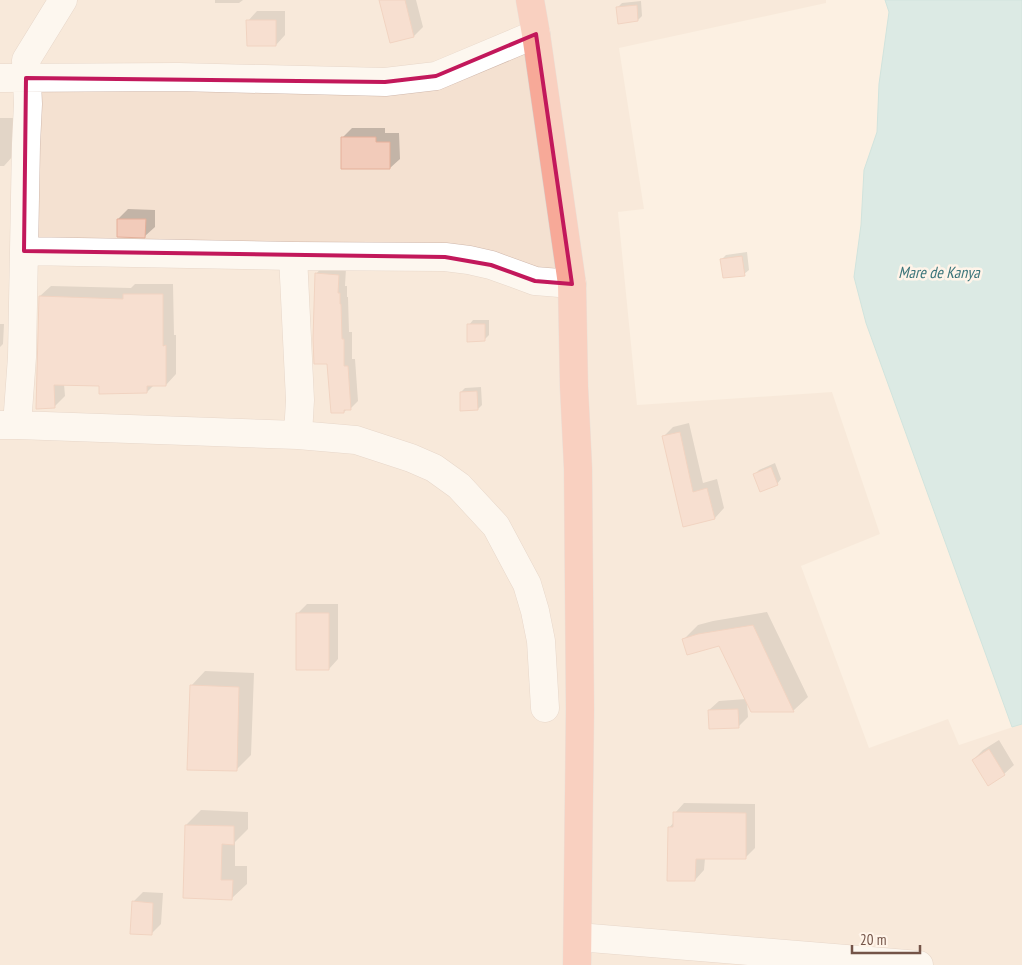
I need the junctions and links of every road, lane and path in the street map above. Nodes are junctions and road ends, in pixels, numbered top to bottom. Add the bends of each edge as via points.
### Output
1 (62, 0) edge
2 (530, 0) edge
3 (536, 34) junction
4 (13, 78) edge
5 (24, 251) junction
6 (293, 256) junction
7 (572, 284) junction
8 (8, 425) edge
9 (298, 435) junction
10 (545, 708) dead end
11 (578, 937) junction
12 (577, 965) edge
13 (919, 965) edge

1 - 4 street
2 - 3 highway
3 - 4 street via 436,76 385,82 178,77
3 - 7 highway
4 - 5 street via 28,104
5 - 6 street
5 - 8 street via 22,357
6 - 7 street via 445,257 491,265 535,281
6 - 9 street via 300,400
7 - 11 highway via 578,468
8 - 9 street
9 - 10 street via 356,440 434,468 459,486 496,526 527,584 535,611 541,641
11 - 12 highway
11 - 13 street

